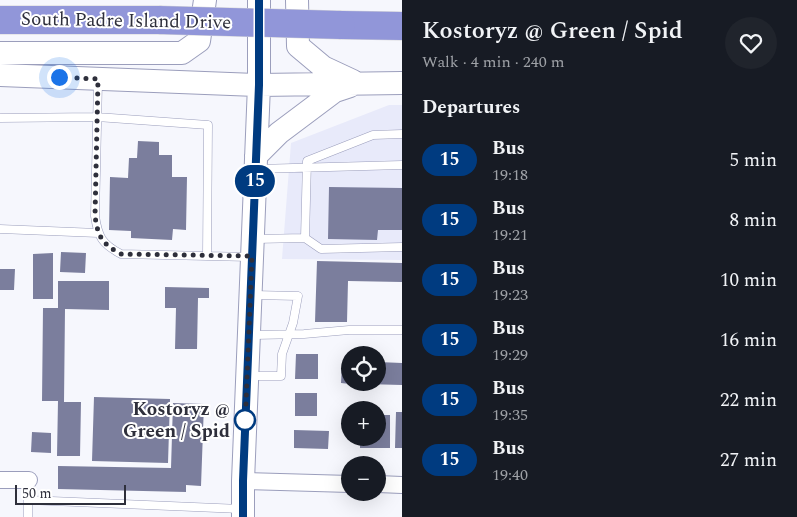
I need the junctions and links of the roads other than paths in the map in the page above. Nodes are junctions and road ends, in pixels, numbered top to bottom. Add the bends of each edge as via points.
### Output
1 (205, 0) edge
2 (259, 0) edge
3 (297, 0) edge
4 (0, 20) edge
5 (402, 26) edge
6 (0, 52) edge
7 (0, 75) edge
8 (98, 79) junction
9 (402, 83) edge
10 (358, 84) junction
11 (259, 85) junction
12 (97, 117) junction
13 (0, 118) edge
14 (402, 134) edge
15 (256, 162) junction
16 (402, 165) edge
17 (307, 168) junction
18 (0, 230) edge
19 (98, 233) junction
20 (304, 238) junction
21 (402, 247) edge
22 (252, 248) junction
23 (207, 256) junction
24 (250, 295) junction
25 (402, 330) edge
26 (249, 335) junction
27 (289, 335) junction
28 (247, 376) junction
29 (0, 480) edge
30 (29, 480) joint
31 (243, 481) junction
32 (341, 484) edge
33 (386, 484) edge
34 (402, 485) edge
35 (28, 500) junction
36 (243, 513) edge
37 (28, 517) edge

1 - 6 main road via 199,41 182,53
2 - 11 main road
3 - 10 main road via 298,46 323,68
4 - 5 highway, South Padre Island Drive, bridge
7 - 8 main road
8 - 11 main road
8 - 12 lane
9 - 10 main road
10 - 11 main road
10 - 15 main road via 335,91 279,133
11 - 15 main road
12 - 13 lane
12 - 19 lane via 95,216
12 - 23 lane via 208,125
14 - 17 lane via 373,136 307,160
15 - 17 lane
15 - 22 main road
16 - 17 lane
17 - 20 lane
18 - 19 lane
19 - 23 lane via 107,246 121,254
20 - 21 lane via 321,249
20 - 22 lane
22 - 23 lane
22 - 24 main road
24 - 26 main road
24 - 27 lane via 298,296
25 - 27 lane
26 - 27 lane
26 - 28 main road
27 - 28 lane via 282,354 281,376
28 - 31 main road
29 - 30 street
30 - 35 lane
31 - 32 street
31 - 36 main road
33 - 34 street
35 - 36 lane
35 - 37 lane

